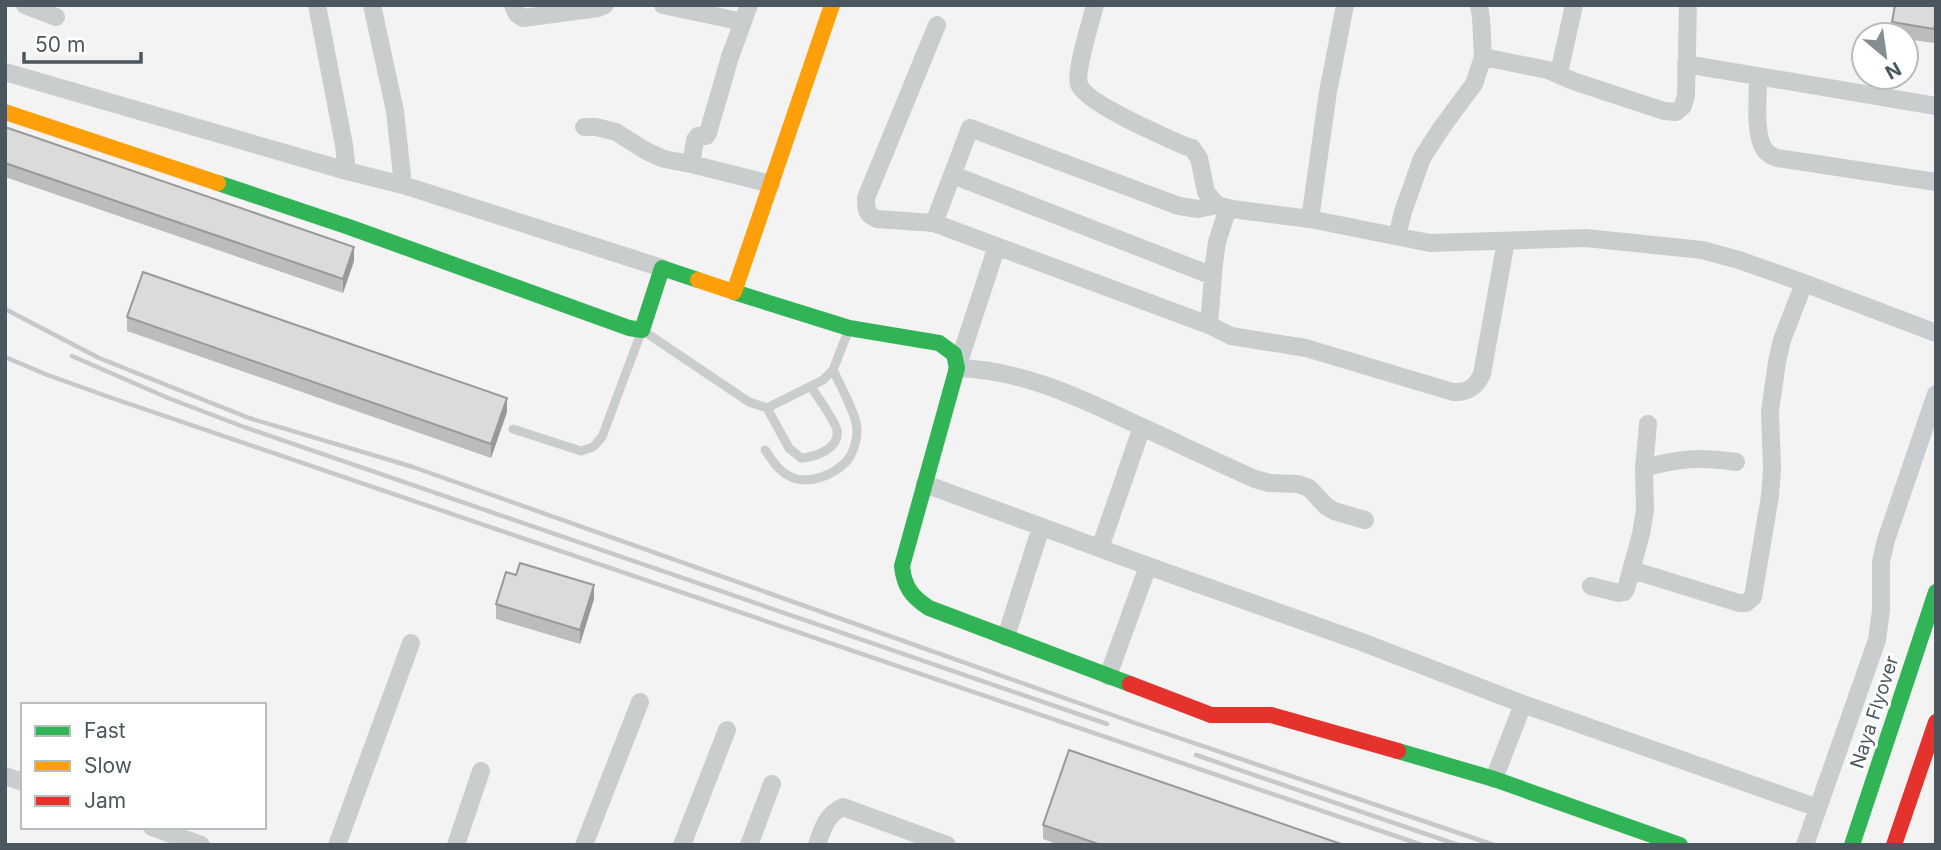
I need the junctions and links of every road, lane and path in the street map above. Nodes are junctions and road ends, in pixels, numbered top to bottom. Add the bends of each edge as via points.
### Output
1 (25, 5) edge
2 (317, 5) edge
3 (372, 5) edge
4 (513, 5) edge
5 (606, 5) edge
6 (663, 5) edge
7 (832, 5) edge
8 (1095, 5) edge
9 (1345, 5) edge
10 (1479, 5) edge
11 (1574, 5) edge
12 (1688, 5) edge
13 (746, 13) edge
14 (56, 17) dead end
15 (937, 25) dead end
16 (1483, 57) junction
17 (1686, 64) junction
18 (5, 72) edge
19 (1559, 74) junction
20 (1758, 76) junction
21 (1936, 106) edge
22 (5, 112) edge
23 (584, 127) dead end
24 (691, 164) junction
25 (347, 172) junction
26 (953, 175) junction
27 (1936, 182) edge
28 (771, 184) junction
29 (403, 185) junction
30 (1223, 207) junction
31 (1310, 219) junction
32 (934, 223) junction
33 (1397, 236) junction
34 (1506, 242) junction
35 (997, 246) junction
36 (662, 268) junction
37 (1213, 276) junction
38 (1804, 283) junction
39 (734, 292) junction
40 (1209, 325) junction
41 (849, 328) junction
42 (642, 330) junction
43 (1936, 333) edge
44 (957, 368) junction
45 (833, 370) junction
46 (811, 387) junction
47 (1936, 394) edge
48 (767, 408) junction
49 (1648, 424) dead end
50 (1142, 427) junction
51 (513, 429) dead end
52 (765, 450) dead end
53 (1736, 463) dead end
54 (1644, 468) junction
55 (925, 484) junction
56 (1365, 520) dead end
57 (1041, 527) junction
58 (1100, 548) junction
59 (1148, 566) junction
60 (1632, 570) junction
61 (1591, 586) dead end
62 (1936, 592) edge
63 (1006, 637) junction
64 (411, 643) dead end
65 (1108, 676) junction
66 (640, 702) dead end
67 (1523, 704) junction
68 (1936, 722) edge
69 (727, 730) dead end
70 (481, 771) dead end
71 (1494, 779) junction
72 (772, 784) dead end
73 (1818, 808) junction
74 (157, 829) edge
75 (201, 845) edge
76 (337, 845) edge
77 (456, 845) edge
78 (584, 845) edge
79 (682, 845) edge
80 (749, 845) edge
81 (817, 845) edge
82 (947, 845) edge
83 (1680, 845) edge
84 (1805, 845) edge
85 (1852, 845) edge
86 (1894, 845) edge

1 - 14 street
2 - 25 street
3 - 29 street via 395,111
4 - 5 street via 523,18
6 - 13 street
7 - 28 street
8 - 30 street via 1079,86 1103,106 1192,148 1199,158 1206,192
9 - 31 street
10 - 16 street
11 - 19 street
12 - 17 street
13 - 24 street via 708,133 695,140
15 - 32 street via 866,198 866,210 877,219
16 - 19 street
16 - 33 street via 1474,84 1422,158
17 - 19 street via 1686,95 1676,112
17 - 20 street
18 - 25 street
20 - 21 street
20 - 27 street via 1759,135 1769,155
22 - 42 street
23 - 24 street via 616,132 664,159
24 - 28 street
25 - 29 street
26 - 30 street via 970,128 1180,206
26 - 32 street
26 - 37 street
28 - 39 street
29 - 36 street
30 - 31 street
30 - 37 street
31 - 33 street
32 - 35 street
33 - 34 street via 1430,243
34 - 38 street via 1586,238 1702,250
34 - 40 street via 1482,374 1478,383 1462,392 1306,348 1231,337
35 - 40 street
35 - 44 street
36 - 39 street
36 - 42 street
37 - 40 street
38 - 43 street
38 - 60 street via 1776,362 1770,411 1770,496 1753,597 1739,604
39 - 41 street
41 - 44 street via 939,343 954,354
41 - 45 lane
42 - 48 lane via 749,402
42 - 51 lane via 602,437 593,447 581,451
44 - 50 street via 1003,372 1055,388
44 - 55 street
45 - 46 lane
45 - 52 lane via 858,429 847,461 812,481 797,479 778,469
46 - 48 lane
46 - 48 lane via 837,429 832,445 816,456 802,458 789,448
47 - 73 street via 1886,540 1877,640
49 - 54 street
50 - 56 street via 1255,479 1309,488 1334,511
50 - 58 street
53 - 54 street via 1692,458
54 - 60 street via 1645,510
55 - 57 street
55 - 63 street via 902,566 908,592 929,608
57 - 58 street
57 - 63 street
58 - 59 street
59 - 65 street
59 - 67 street
60 - 61 street via 1624,592
62 - 85 street, Naya Flyover
63 - 65 street
64 - 76 street
65 - 71 street via 1211,715 1271,715
66 - 78 street
67 - 71 street
67 - 73 street
68 - 86 street
69 - 79 street
70 - 77 street
71 - 83 street
72 - 80 street
73 - 84 street
74 - 75 street
81 - 82 street via 828,819 844,807

